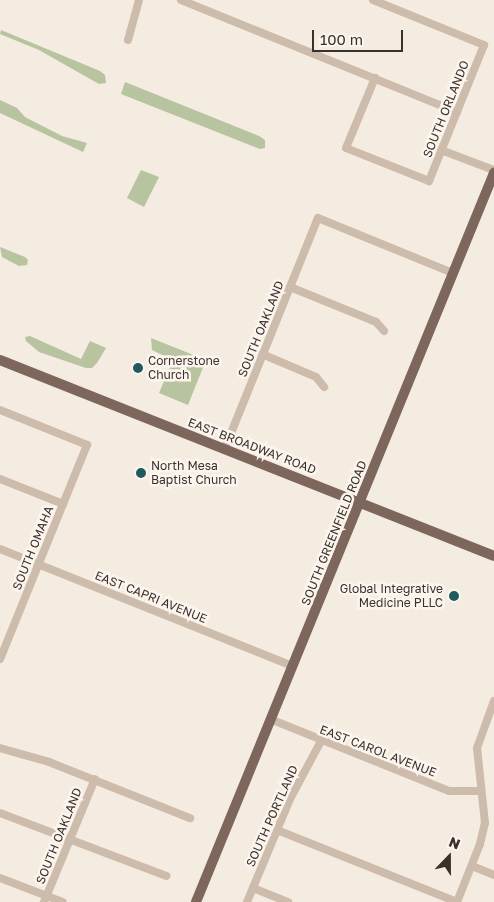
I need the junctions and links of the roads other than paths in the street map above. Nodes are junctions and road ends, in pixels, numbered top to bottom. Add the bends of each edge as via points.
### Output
1 (139, 0) edge
2 (181, 0) edge
3 (373, 0) edge
4 (128, 40) dead end
5 (375, 78) junction
6 (457, 112) junction
7 (442, 150) junction
8 (494, 171) edge
9 (453, 273) junction
10 (290, 287) junction
11 (384, 331) dead end
12 (262, 354) junction
13 (0, 360) edge
14 (324, 387) dead end
15 (0, 410) edge
16 (225, 448) junction
17 (0, 479) edge
18 (360, 502) junction
19 (63, 504) junction
20 (0, 549) edge
21 (494, 556) edge
22 (38, 564) junction
23 (0, 659) edge
24 (293, 666) junction
25 (494, 701) edge
26 (270, 720) junction
27 (321, 741) junction
28 (0, 748) edge
29 (95, 779) junction
30 (479, 791) junction
31 (0, 813) edge
32 (190, 818) dead end
33 (276, 830) junction
34 (70, 837) junction
35 (472, 866) junction
36 (494, 875) edge
37 (167, 876) dead end
38 (0, 878) edge
39 (252, 888) junction
40 (45, 899) edge
41 (62, 902) edge
42 (196, 902) edge
43 (247, 902) edge
44 (288, 902) edge
45 (457, 902) edge

1 - 4 street
2 - 5 street
3 - 6 street, SOUTH ORLANDO via 484,45
5 - 6 street
5 - 7 street, SOUTH ORLANDO via 346,148 429,181
6 - 7 street, SOUTH ORLANDO
7 - 8 street
8 - 9 main road, SOUTH GREENFIELD ROAD
9 - 10 street, SOUTH OAKLAND via 318,218
9 - 18 main road, SOUTH GREENFIELD ROAD
10 - 11 street via 376,322
10 - 12 street, SOUTH OAKLAND
12 - 14 street via 316,377
12 - 16 street, SOUTH OAKLAND
13 - 16 main road, EAST BROADWAY ROAD
15 - 19 street, SOUTH OMAHA via 87,445
16 - 18 main road, EAST BROADWAY ROAD
17 - 19 street
18 - 21 main road, EAST BROADWAY ROAD
18 - 24 main road, SOUTH GREENFIELD ROAD
19 - 22 street, SOUTH OMAHA
20 - 22 street, EAST CAPRI AVENUE
22 - 23 street, SOUTH OMAHA
22 - 24 street, EAST CAPRI AVENUE
24 - 26 main road, SOUTH GREENFIELD ROAD
25 - 30 street via 477,748
26 - 27 street, EAST CAROL AVENUE
26 - 42 main road, SOUTH GREENFIELD ROAD
27 - 30 street, EAST CAROL AVENUE via 449,791
27 - 33 street, SOUTH PORTLAND
28 - 29 street
29 - 32 street
29 - 34 street, SOUTH OAKLAND
30 - 35 street via 485,823
31 - 34 street
33 - 39 street, SOUTH PORTLAND
33 - 45 street
34 - 37 street
34 - 40 street, SOUTH OAKLAND
35 - 36 street
35 - 45 street
38 - 40 street
39 - 43 street, SOUTH PORTLAND
39 - 44 street
40 - 41 street

